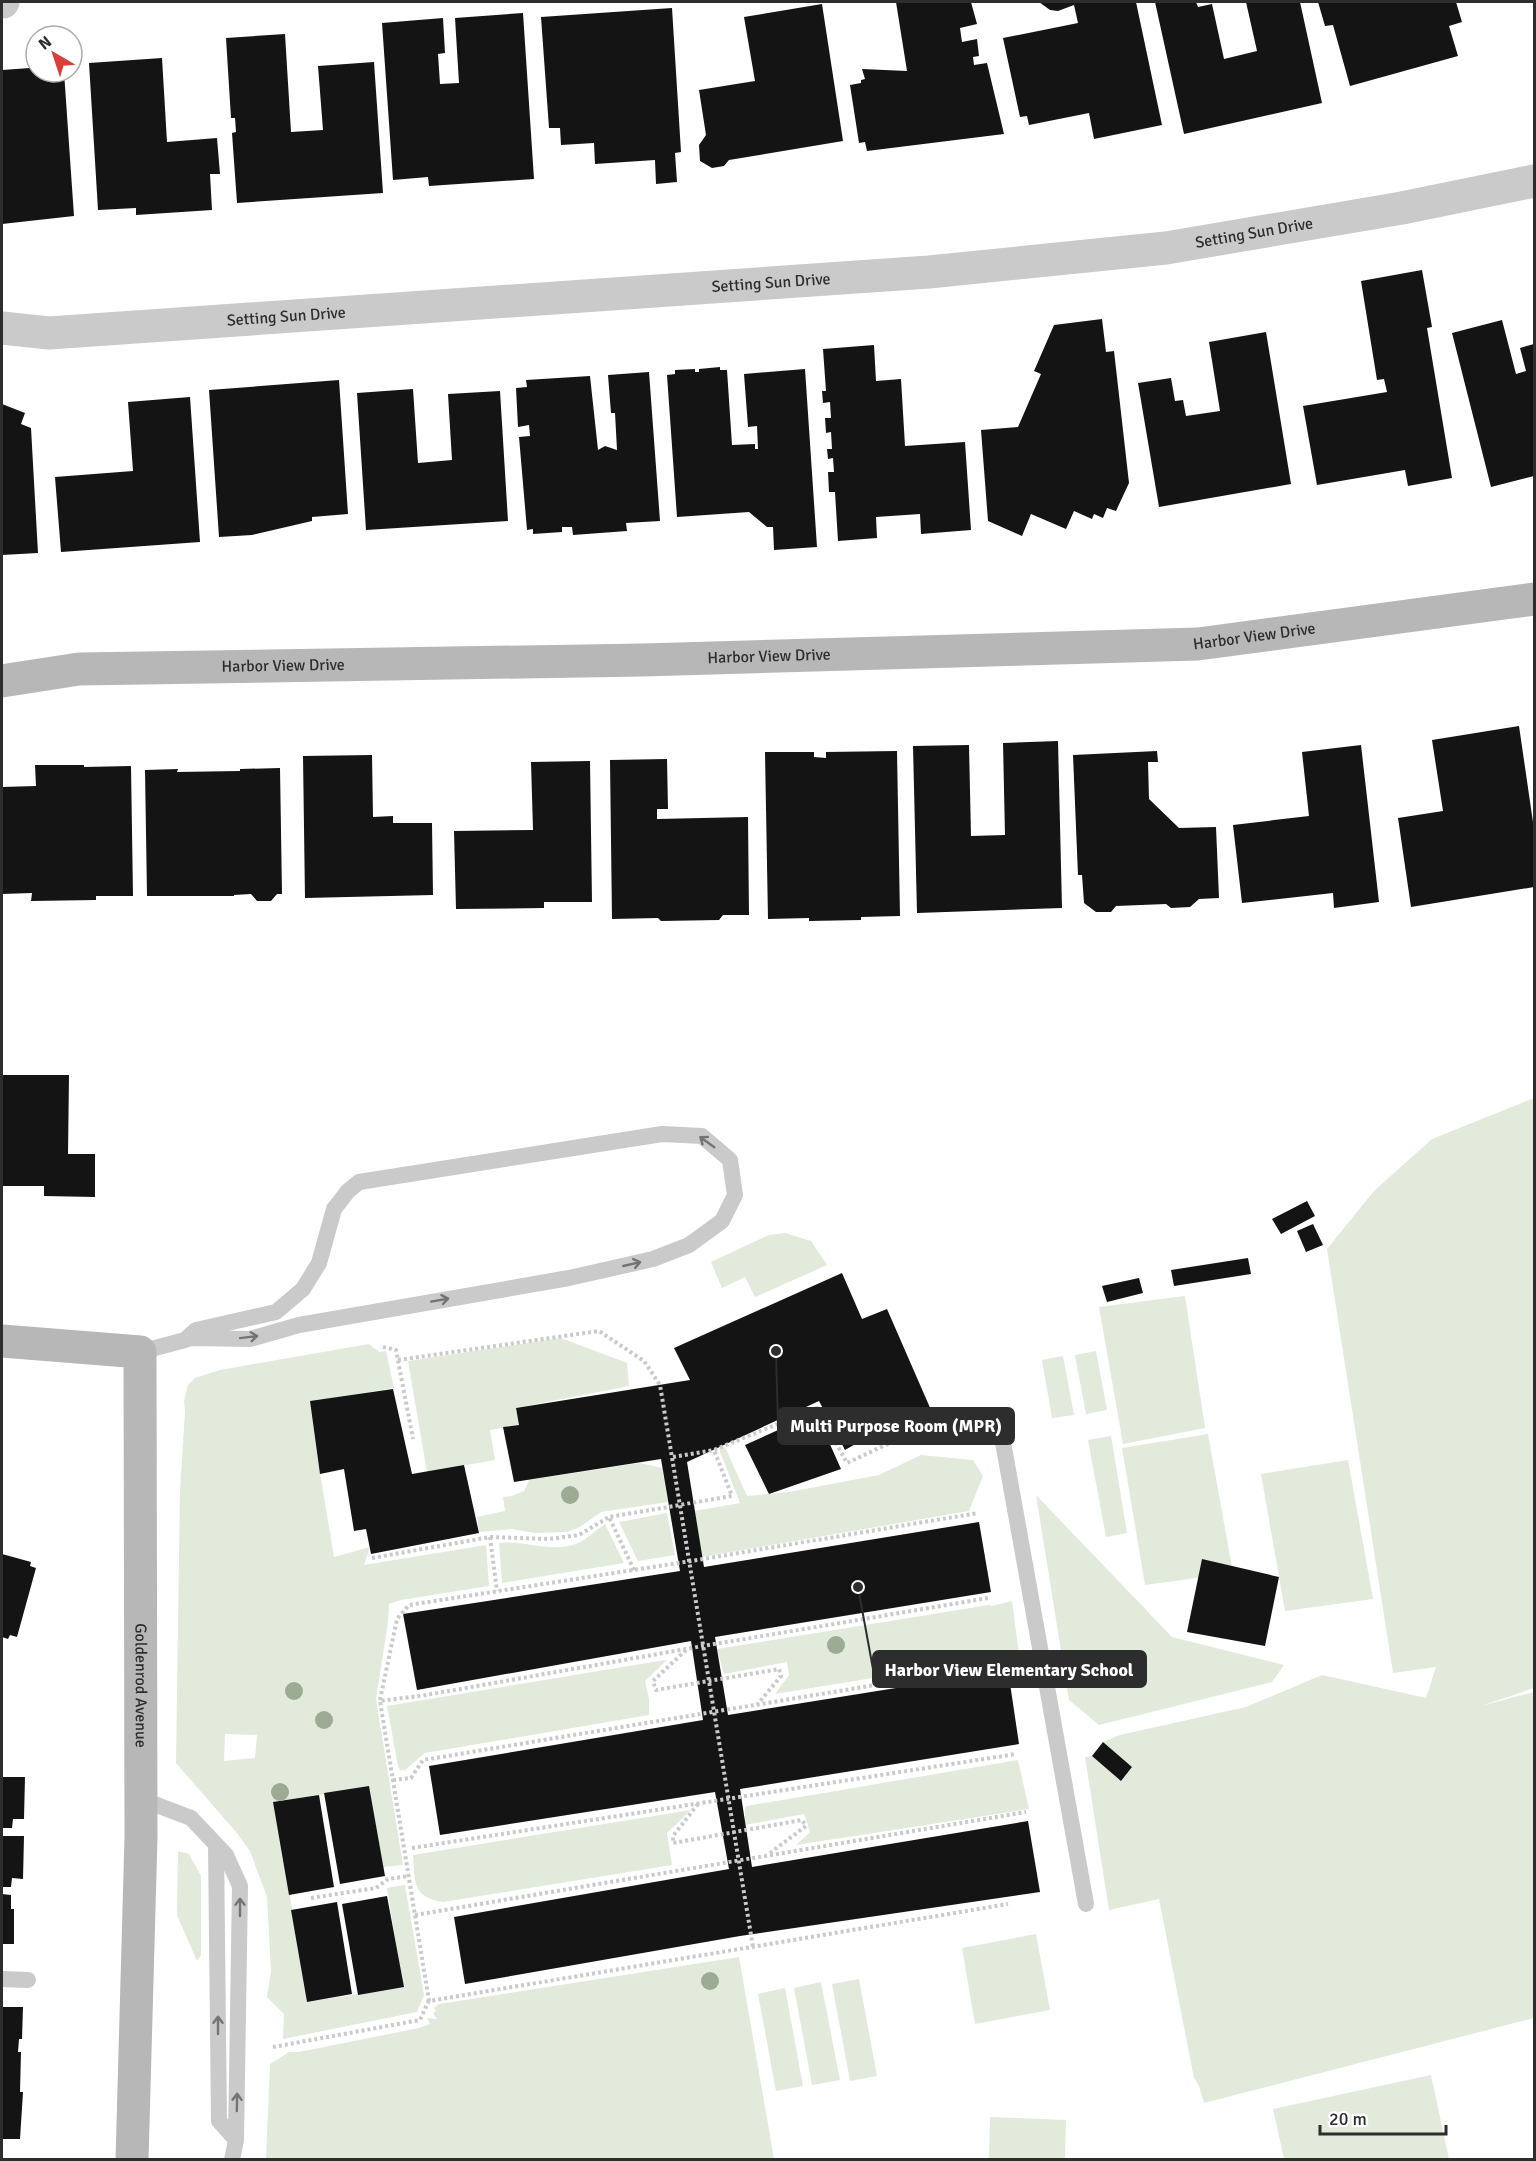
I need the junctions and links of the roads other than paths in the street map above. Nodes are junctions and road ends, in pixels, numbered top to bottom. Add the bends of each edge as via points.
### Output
1 (1534, 181) edge
2 (2, 328) edge
3 (1534, 599) edge
4 (2, 681) edge
5 (188, 1339) junction
6 (2, 1341) edge
7 (140, 1352) junction
8 (999, 1420) road end
9 (141, 1799) junction
10 (216, 1845) junction
11 (1086, 1904) dead end
12 (2, 1979) edge
13 (28, 1980) dead end
14 (236, 2140) junction
15 (132, 2160) edge
16 (232, 2160) edge

1 - 2 street, Setting Sun Drive via 1166,248 928,272 49,333
3 - 4 street, Harbor View Drive via 1198,644 644,660 79,669
5 -> 5 lane via 250,1339 299,1324 569,1278 653,1259 689,1245 722,1221 735,1195 730,1160 702,1136 662,1134 359,1182 334,1209 319,1263 303,1289 276,1312 196,1330
5 - 7 lane
6 - 7 street
7 - 9 street, Goldenrod Avenue
8 - 11 lane
9 - 10 lane via 191,1818
9 - 15 street, Goldenrod Avenue
14 -> 10 lane via 219,2121
14 -> 10 lane via 240,1886
12 - 13 lane
14 - 16 lane

